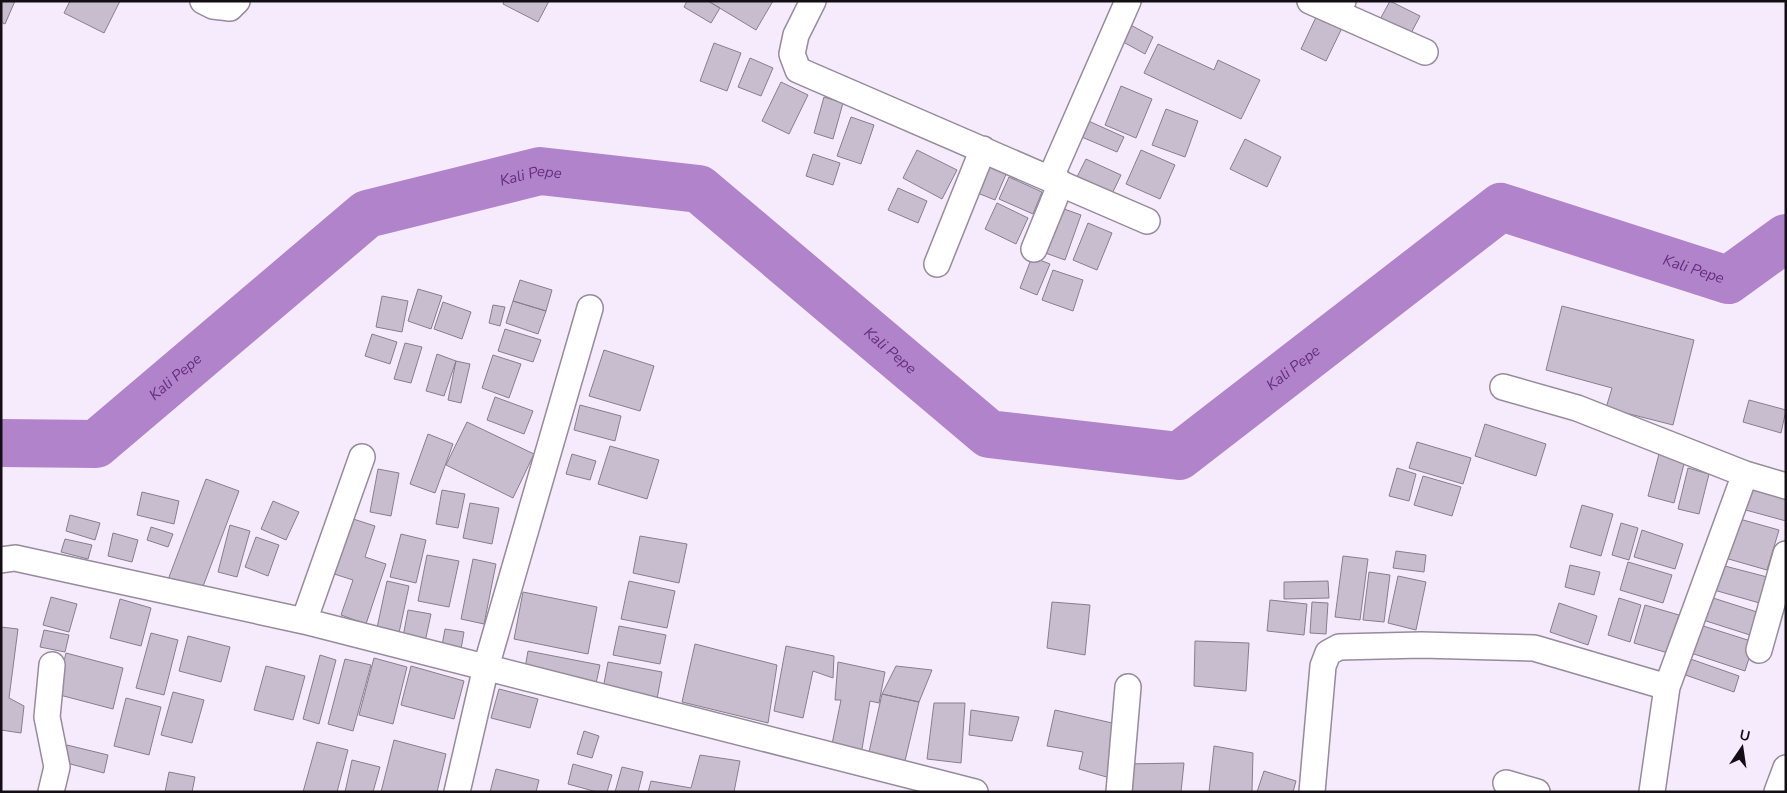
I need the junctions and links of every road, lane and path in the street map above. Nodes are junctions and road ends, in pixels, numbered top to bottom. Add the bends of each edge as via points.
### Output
1 (203, 1) edge
2 (237, 1) edge
3 (813, 1) edge
4 (1128, 1) edge
5 (1310, 1) edge
6 (1340, 7) edge
7 (1425, 52) dead end
8 (983, 149) junction
9 (1055, 181) junction
10 (1147, 221) dead end
11 (1034, 249) dead end
12 (937, 264) dead end
13 (590, 308) dead end
14 (1503, 387) dead end
15 (362, 457) dead end
16 (1745, 474) junction
17 (1786, 486) edge
18 (1786, 554) edge
19 (1, 560) edge
20 (304, 621) junction
21 (1759, 650) dead end
22 (52, 665) dead end
23 (486, 667) junction
24 (1128, 687) dead end
25 (1667, 688) junction
26 (1786, 768) edge
27 (897, 782) edge
28 (1506, 783) dead end
29 (51, 792) edge
30 (457, 792) edge
31 (975, 792) edge
32 (1119, 792) edge
33 (1312, 792) edge
34 (1537, 792) edge
35 (1652, 792) edge
36 (1777, 792) edge

1 - 2 street via 230,8
3 - 8 street via 796,35 792,54 798,70
4 - 9 street
5 - 6 street
6 - 7 street
8 - 9 street
8 - 12 street
9 - 10 street
9 - 11 street
13 - 23 street
14 - 16 street via 1577,408
15 - 20 street
16 - 17 street
16 - 25 street
18 - 21 street
19 - 20 street via 15,558
20 - 23 street
22 - 29 street via 47,717 57,767
23 - 27 street
23 - 30 street
24 - 32 street
25 - 33 street via 1534,648 1421,645 1339,648 1328,653 1323,666
25 - 35 street
26 - 36 street
27 - 31 street
28 - 34 street

